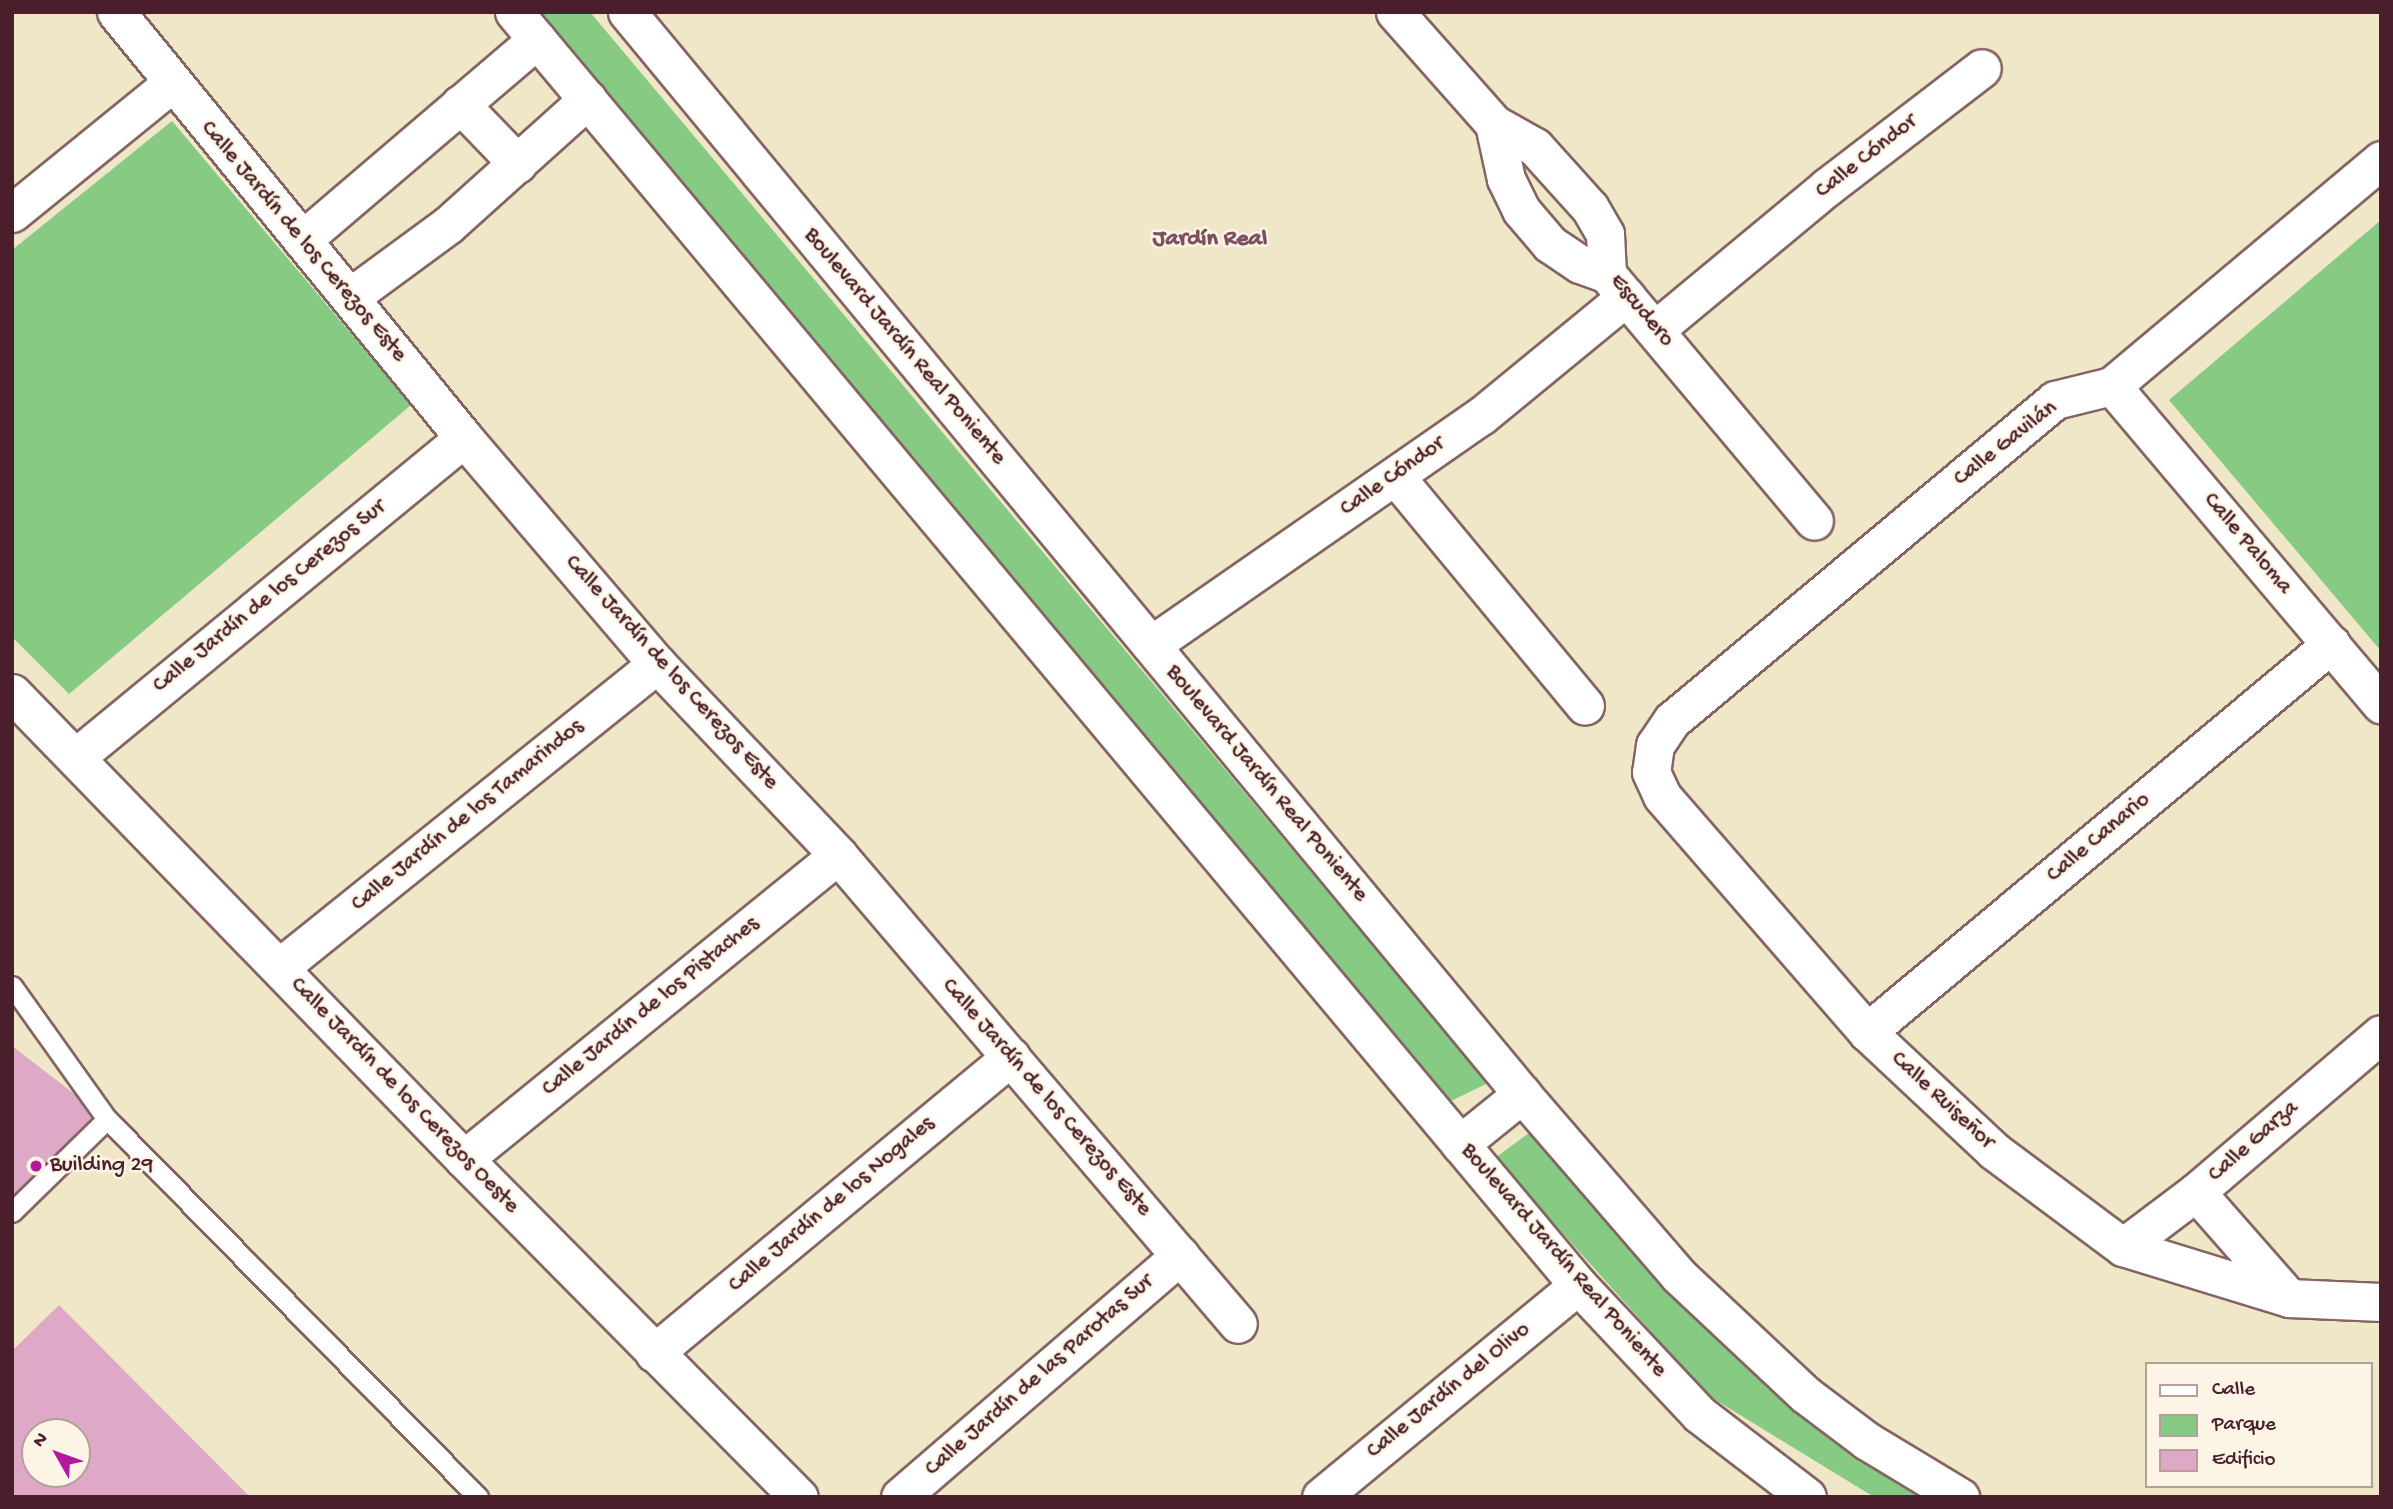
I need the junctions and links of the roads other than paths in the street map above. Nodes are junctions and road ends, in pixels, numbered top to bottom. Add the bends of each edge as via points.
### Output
1 (116, 12) edge
2 (627, 12) edge
3 (1395, 12) edge
4 (525, 26) edge
5 (1982, 68) dead end
6 (171, 84) junction
7 (588, 99) junction
8 (460, 104) junction
9 (1494, 124) junction
10 (2381, 160) edge
11 (518, 164) junction
12 (12, 214) edge
13 (302, 240) junction
14 (1617, 285) junction
15 (350, 298) junction
16 (1656, 329) junction
17 (2112, 386) junction
18 (464, 438) junction
19 (1395, 476) junction
20 (1814, 521) dead end
21 (2331, 644) junction
22 (1151, 645) junction
23 (657, 664) junction
24 (12, 693) edge
25 (2381, 704) edge
26 (1585, 706) dead end
27 (1672, 720) joint
28 (76, 757) junction
29 (838, 855) junction
30 (280, 967) junction
31 (12, 986) edge
32 (1867, 1032) junction
33 (2381, 1034) edge
34 (1010, 1057) junction
35 (1522, 1094) junction
36 (107, 1119) junction
37 (1460, 1144) junction
38 (464, 1159) junction
39 (2196, 1192) junction
40 (12, 1212) edge
41 (2123, 1247) junction
42 (1180, 1255) junction
43 (1578, 1285) junction
44 (2289, 1298) junction
45 (2381, 1302) edge
46 (1238, 1324) dead end
47 (654, 1353) junction
48 (1340, 1491) edge
49 (478, 1497) edge
50 (799, 1497) edge
51 (900, 1497) edge
52 (1807, 1497) edge
53 (1960, 1497) edge

1 - 6 street, Calle Jardín de los Cerezos Este
2 - 22 street, Boulevard Jardín Real Poniente
3 - 9 street, Escudero
4 - 7 street, Boulevard Jardín Real Poniente
4 - 8 street, Boulevard Jardín Real Poniente
5 - 16 street, Calle Cóndor via 1826,187
6 - 12 street
6 - 13 street, Calle Jardín de los Cerezos Este
7 - 11 street
7 - 37 street, Boulevard Jardín Real Poniente
8 - 11 street
8 - 13 street, Boulevard Jardín Real Poniente
9 - 14 street, Escudero via 1535,147 1590,208 1605,234
9 - 14 street via 1506,179 1521,209 1550,244
10 - 17 street, Calle Gavilán
11 - 15 street via 448,225
13 - 15 street, Calle Jardín de los Cerezos Este
14 - 16 street, Escudero
14 - 19 street, Calle Cóndor via 1481,416
15 - 18 street, Calle Jardín de los Cerezos Este
16 - 20 street, Escudero
17 - 21 street, Calle Paloma
17 - 27 street, Calle Gavilán via 2055,400
18 - 23 street, Calle Jardín de los Cerezos Este
18 - 28 street, Calle Jardín de los Cerezos Sur
19 - 22 street, Calle Cóndor
19 - 26 street
21 - 25 street, Calle Paloma
21 - 32 street, Calle Canario
22 - 35 street, Boulevard Jardín Real Poniente
23 - 29 street, Calle Jardín de los Cerezos Este
23 - 30 street, Calle Jardín de los Tamarindos
24 - 28 street, Calle Jardín de los Cerezos Oeste
27 - 32 street, Calle Ruiseñor via 1655,745 1651,772 1662,796
28 - 30 street, Calle Jardín de los Cerezos Oeste
29 - 34 street, Calle Jardín de los Cerezos Este
29 - 38 street, Calle Jardín de los Pistaches
30 - 38 street, Calle Jardín de los Cerezos Oeste
31 - 36 lane
32 - 41 street, Calle Ruiseñor via 1994,1151
33 - 39 street, Calle Garza
34 - 42 street, Calle Jardín de los Cerezos Este
34 - 47 street, Calle Jardín de los Nogales
35 - 37 street
35 - 53 street, Boulevard Jardín Real Poniente via 1678,1275 1731,1328 1806,1395 1867,1441
36 - 40 lane
36 - 49 lane
37 - 43 street, Boulevard Jardín Real Poniente
38 - 47 street, Calle Jardín de los Cerezos Oeste
39 - 41 street, Calle Garza
39 - 44 street
41 - 44 street, Calle Ruiseñor
42 - 46 street, Calle Jardín de los Cerezos Este
42 - 51 street, Calle Jardín de las Parotas Sur
43 - 48 street, Calle Jardín del Olivo
43 - 52 street, Boulevard Jardín Real Poniente via 1699,1414
44 - 45 street, Calle Ruiseñor
47 - 50 street, Calle Jardín de los Cerezos Oeste

